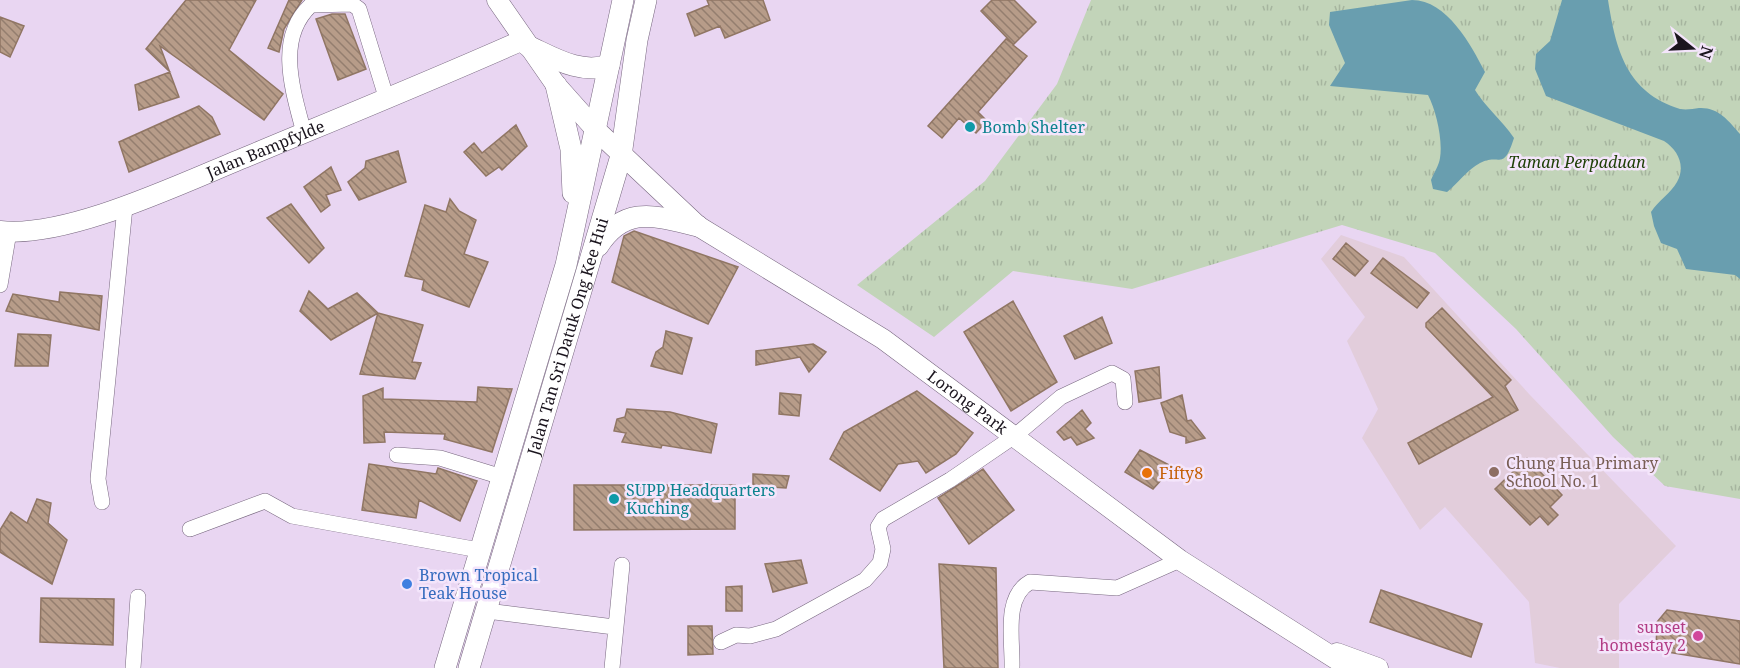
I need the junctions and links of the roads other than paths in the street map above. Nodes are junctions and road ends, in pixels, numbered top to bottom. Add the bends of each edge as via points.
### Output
1 (497, 0) edge
2 (622, 0) edge
3 (646, 0) edge
4 (526, 43) junction
5 (609, 65) junction
6 (556, 85) junction
7 (387, 100) junction
8 (596, 130) junction
9 (304, 133) junction
10 (621, 156) junction
11 (125, 207) junction
12 (698, 226) junction
13 (4, 231) edge
14 (592, 255) junction
15 (566, 265) junction
16 (0, 285) edge
17 (1125, 402) dead end
18 (1016, 435) junction
19 (397, 455) dead end
20 (502, 477) junction
21 (102, 502) dead end
22 (190, 529) dead end
23 (479, 550) junction
24 (1180, 561) junction
25 (622, 565) dead end
26 (138, 597) dead end
27 (487, 611) junction
28 (614, 627) junction
29 (721, 642) dead end
30 (1315, 644) junction
31 (133, 668) edge
32 (445, 668) edge
33 (470, 668) edge
34 (612, 668) edge
35 (1012, 668) edge
36 (1350, 668) edge
37 (1378, 668) edge

1 - 4 street, Lorong Park
2 - 5 main road, Jalan Tan Sri Datuk Ong Kee Hui
3 - 10 main road, Jalan Tan Sri Datuk Ong Kee Hui
4 - 5 main road via 582,68 595,70
4 - 6 street, Lorong Park
4 - 7 street, Jalan Bampfylde
5 - 8 main road, Jalan Tan Sri Datuk Ong Kee Hui
6 - 8 street, Lorong Park
6 - 15 main road via 574,173
7 - 9 street, Jalan Bampfylde
7 - 9 street via 359,9 352,4 311,5 297,20 289,41
8 - 10 street, Lorong Park
8 - 15 main road, Jalan Tan Sri Datuk Ong Kee Hui
9 - 11 street, Jalan Bampfylde
10 - 12 street, Lorong Park
10 - 14 main road, Jalan Tan Sri Datuk Ong Kee Hui
11 - 13 street, Jalan Bampfylde via 57,226
11 - 21 street via 98,479
12 - 14 main road via 656,216 636,216 620,221
12 - 18 street, Lorong Park via 883,339
13 - 16 street
14 - 27 main road, Jalan Tan Sri Datuk Ong Kee Hui
15 - 20 main road, Jalan Tan Sri Datuk Ong Kee Hui
17 - 18 street via 1123,379 1112,373 1061,397
18 - 24 street, Lorong Park
18 - 29 street via 883,519 878,527 883,549 879,563 865,580 776,628 750,636 736,635
19 - 20 street via 440,458
20 - 23 main road, Jalan Tan Sri Datuk Ong Kee Hui
22 - 23 street via 265,501 292,516
23 - 32 main road, Jalan Tan Sri Datuk Ong Kee Hui
24 - 30 street, Lorong Park
24 - 35 street via 1117,588 1030,582 1020,587 1013,600
25 - 28 street
26 - 31 street
27 - 28 street
27 - 33 main road, Jalan Tan Sri Datuk Ong Kee Hui
28 - 34 street
30 - 36 street
30 - 37 street

